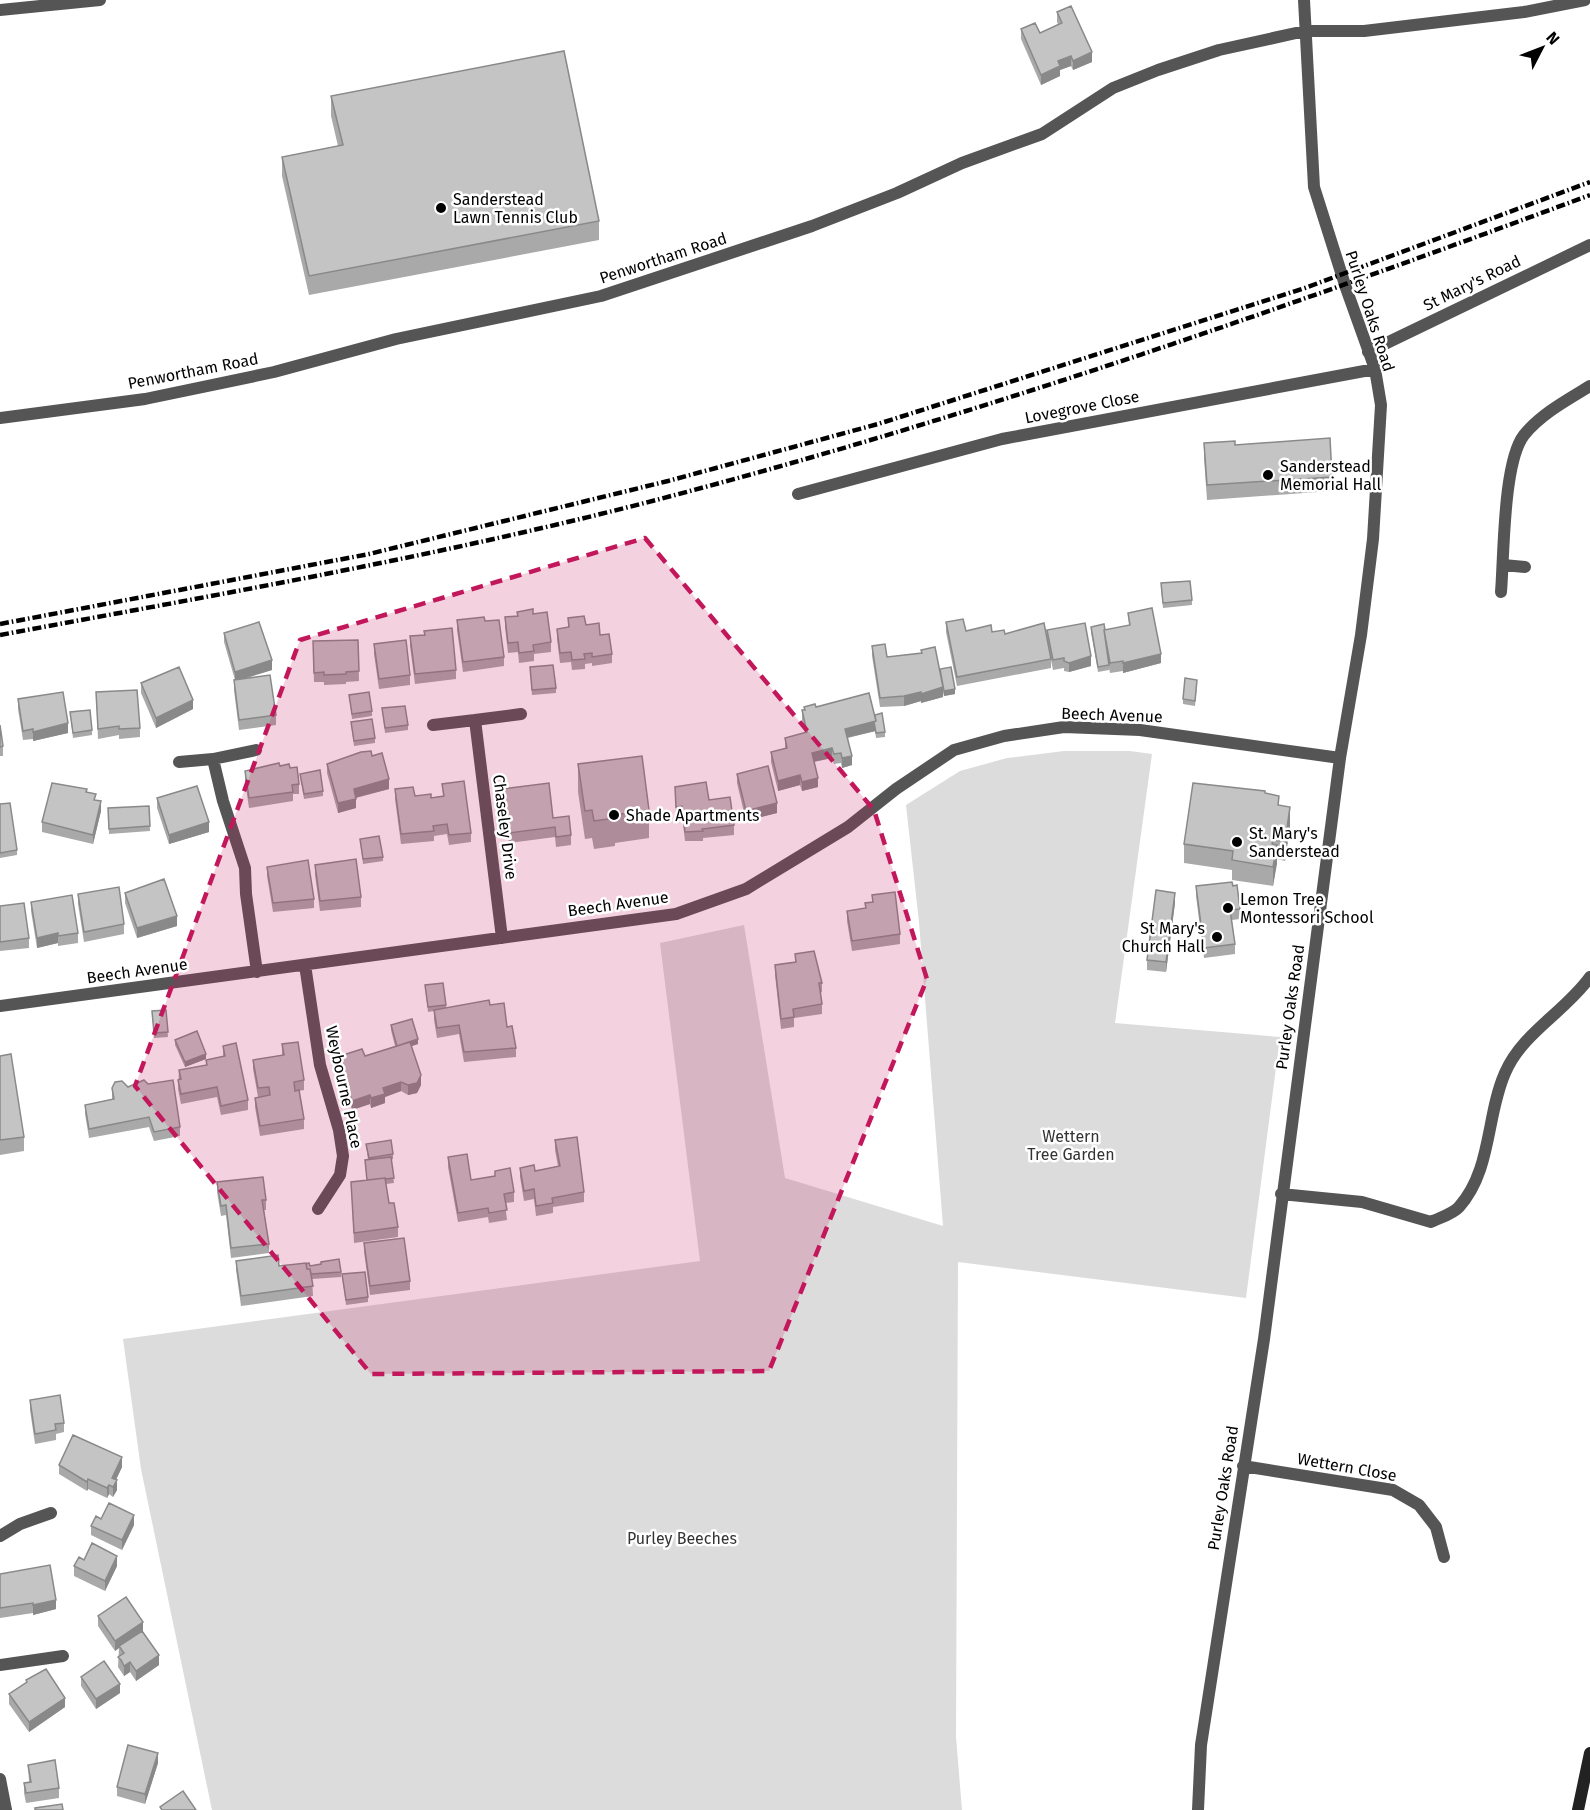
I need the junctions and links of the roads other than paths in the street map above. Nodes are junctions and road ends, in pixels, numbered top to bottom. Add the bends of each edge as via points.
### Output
1 (100, 0) edge
2 (1304, 0) edge
3 (1585, 0) edge
4 (0, 10) edge
5 (1305, 31) junction
6 (1590, 245) edge
7 (1368, 352) junction
8 (1375, 369) junction
9 (1590, 386) edge
10 (0, 418) edge
11 (798, 494) dead end
12 (1503, 565) junction
13 (1525, 567) dead end
14 (1501, 592) dead end
15 (521, 714) dead end
16 (475, 720) junction
17 (433, 726) dead end
18 (256, 750) dead end
19 (1340, 758) junction
20 (213, 759) junction
21 (178, 762) dead end
22 (502, 938) junction
23 (305, 965) junction
24 (256, 972) junction
25 (1590, 977) edge
26 (0, 1006) edge
27 (1281, 1194) junction
28 (318, 1209) dead end
29 (1243, 1466) junction
30 (51, 1513) dead end
31 (0, 1536) edge
32 (1444, 1557) dead end
33 (63, 1656) dead end
34 (0, 1665) edge
35 (1590, 1753) edge
36 (0, 1779) edge
37 (6, 1810) edge
38 (1198, 1810) edge
39 (1578, 1810) edge

1 - 4 street
2 - 5 street, Purley Oaks Road
3 - 5 street, Penwortham Road via 1524,12 1364,31
5 - 7 street, Purley Oaks Road via 1314,187
5 - 10 street, Penwortham Road via 1219,50 1158,70 1113,88 1042,134 962,163 897,193 813,226 601,296 396,339 274,372 145,399
6 - 7 street, St Mary's Road
7 - 8 street, Purley Oaks Road
8 - 11 street, Lovegrove Close via 1002,439
8 - 19 street, Purley Oaks Road via 1381,405 1372,539
9 - 12 street via 1553,409 1523,436 1510,469
12 - 13 street
12 - 14 street
15 - 16 street
16 - 17 street
16 - 22 street, Chaseley Drive
18 - 20 street
19 - 22 street, Beech Avenue via 1140,730 1064,727 1004,736 954,750 848,827 746,889 676,914
19 - 27 street, Purley Oaks Road
20 - 21 street
20 - 24 street via 245,868
22 - 23 street, Beech Avenue
23 - 24 street, Beech Avenue
23 - 28 street, Weybourne Place via 320,1065 343,1156 340,1175
24 - 26 street, Beech Avenue
25 - 27 street via 1575,998 1520,1047 1509,1065 1478,1178 1458,1209 1431,1222 1362,1202
27 - 29 street, Purley Oaks Road via 1264,1339
29 - 32 street, Wettern Close via 1393,1490 1419,1505 1436,1527
29 - 38 street, Purley Oaks Road via 1201,1745
30 - 31 street
33 - 34 street
35 - 39 main road
36 - 37 street

